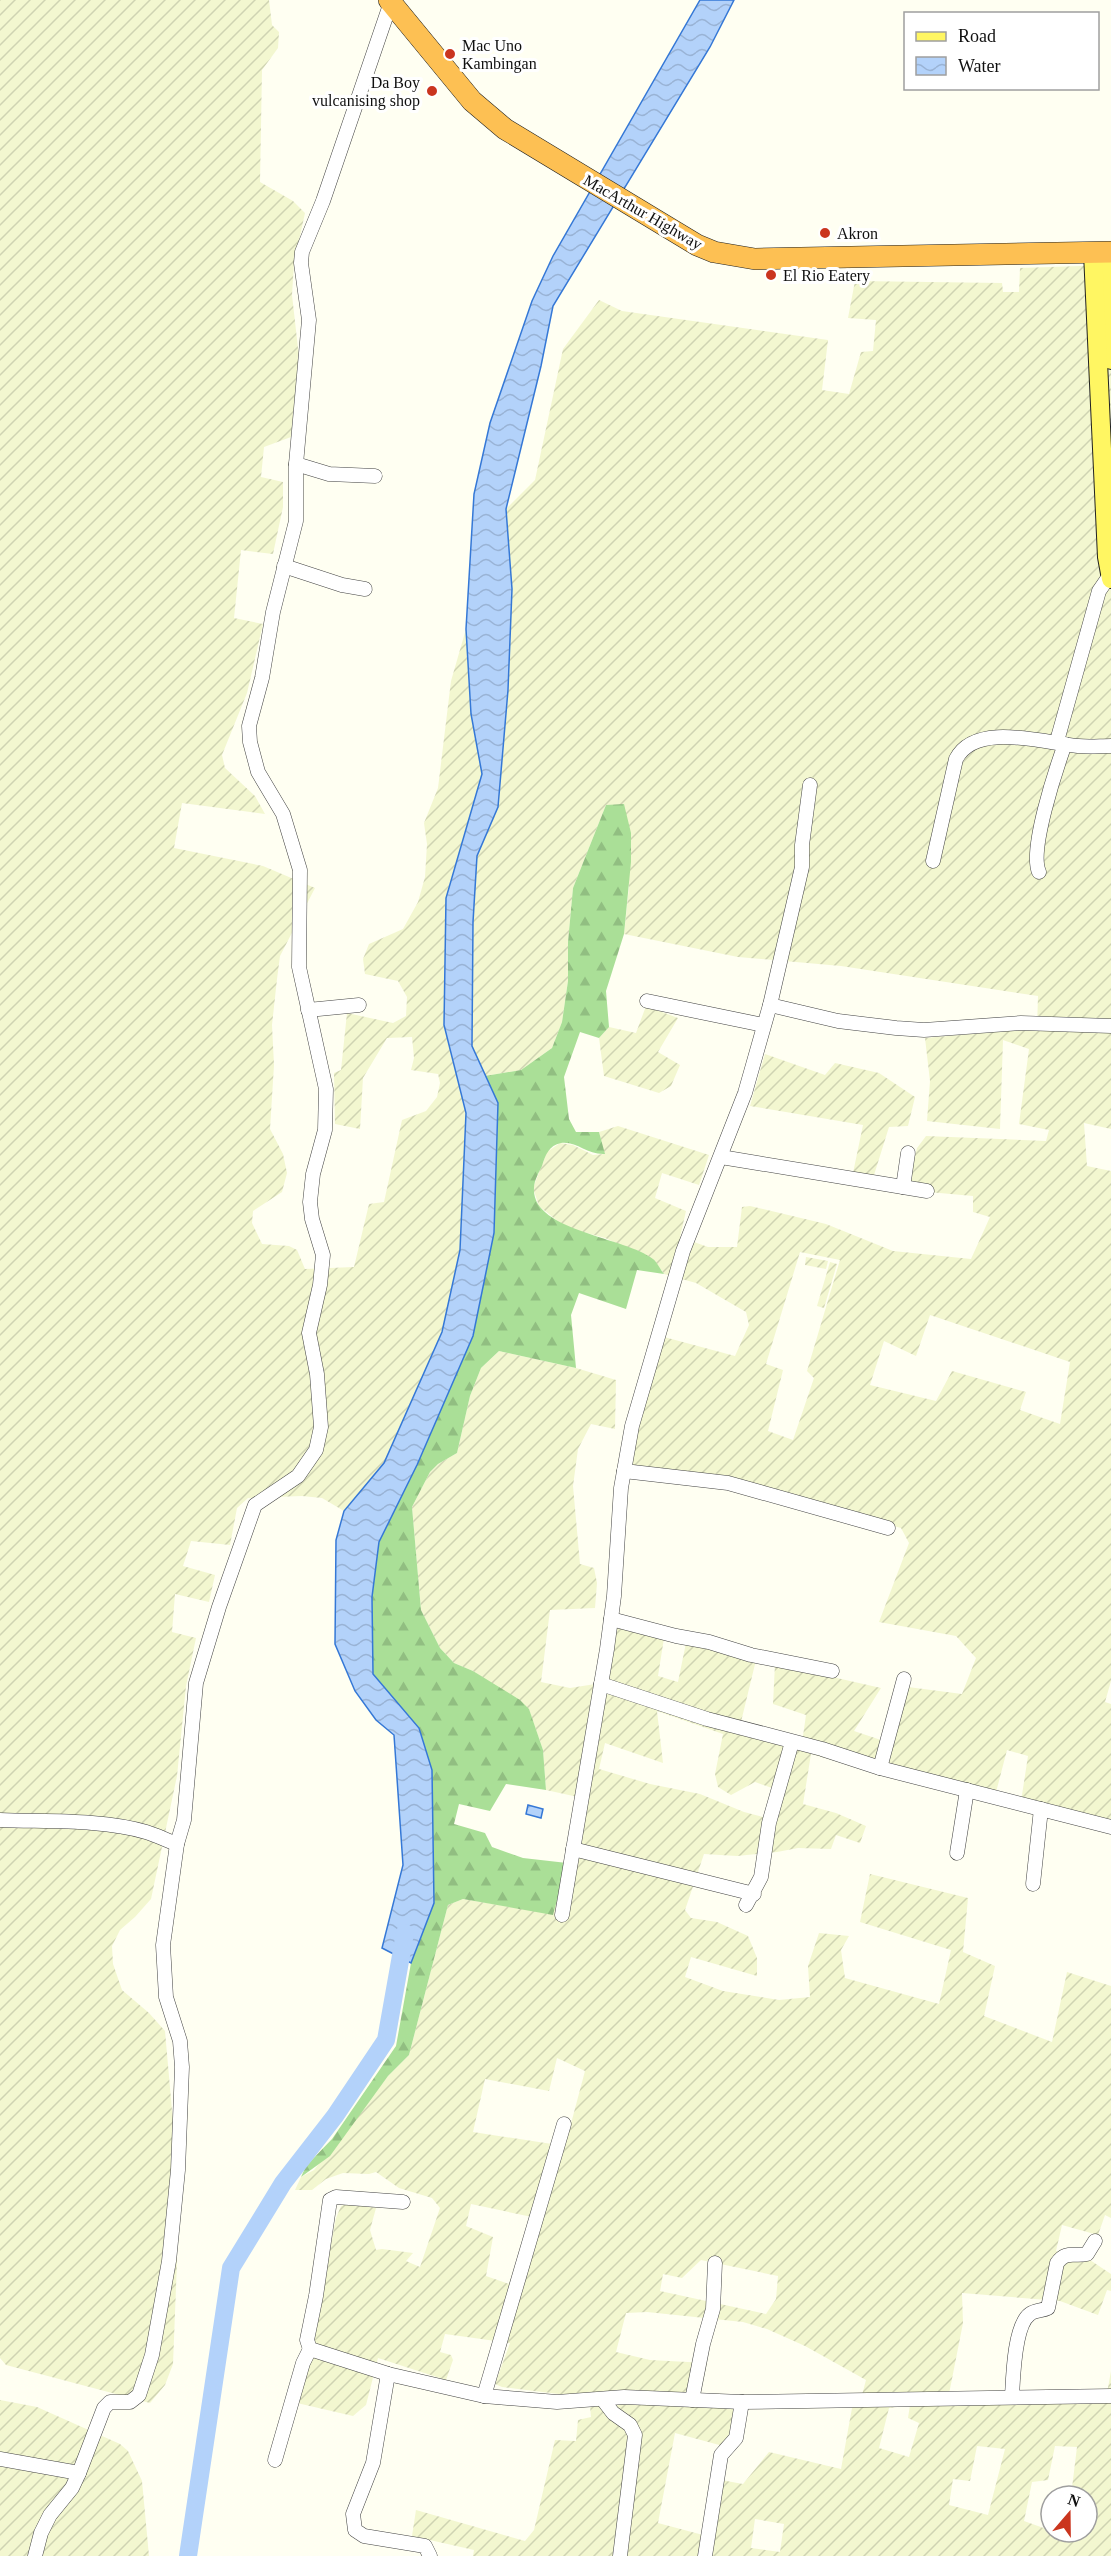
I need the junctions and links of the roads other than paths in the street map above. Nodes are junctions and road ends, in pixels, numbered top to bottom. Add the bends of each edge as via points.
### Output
1 (390, 1) edge
2 (1104, 252) edge
3 (1111, 360) edge
4 (296, 464) junction
5 (375, 476) dead end
6 (284, 566) junction
7 (1111, 577) edge
8 (365, 589) dead end
9 (1061, 743) junction
10 (1111, 746) edge
11 (810, 785) dead end
12 (933, 861) dead end
13 (1039, 872) dead end
14 (647, 1001) dead end
15 (359, 1005) dead end
16 (770, 1005) junction
17 (308, 1010) junction
18 (763, 1025) junction
19 (1111, 1026) edge
20 (908, 1153) dead end
21 (721, 1157) junction
22 (903, 1187) junction
23 (927, 1191) dead end
24 (624, 1472) junction
25 (888, 1528) dead end
26 (611, 1619) junction
27 (832, 1671) dead end
28 (904, 1679) dead end
29 (602, 1684) junction
30 (792, 1742) junction
31 (880, 1768) junction
32 (967, 1790) junction
33 (1041, 1809) junction
34 (0, 1820) edge
35 (1111, 1827) edge
36 (177, 1844) junction
37 (573, 1849) junction
38 (957, 1853) dead end
39 (1033, 1884) dead end
40 (562, 1915) dead end
41 (564, 2124) dead end
42 (403, 2202) dead end
43 (1095, 2241) dead end
44 (715, 2264) dead end
45 (310, 2349) junction
46 (388, 2374) junction
47 (484, 2396) junction
48 (1111, 2396) edge
49 (1012, 2397) junction
50 (603, 2400) junction
51 (692, 2400) junction
52 (742, 2402) junction
53 (0, 2459) edge
54 (275, 2460) dead end
55 (79, 2473) junction
56 (35, 2556) edge
57 (430, 2556) edge
58 (620, 2556) edge
59 (705, 2556) edge

1 - 2 highway, MacArthur Highway via 472,101 505,129 646,216 714,252 754,259
1 - 4 street via 302,252 309,320
2 - 3 main road
2 - 7 main road via 1107,557
4 - 5 street via 329,474
4 - 6 street via 296,521
6 - 8 street
6 - 17 street via 249,734 258,772 283,814 300,870 299,967
7 - 9 street via 1099,591
9 - 10 street
9 - 12 street via 1040,738 1002,738 977,741 962,748 956,759
9 - 13 street via 1037,850
11 - 16 street via 802,867
14 - 18 street
15 - 17 street
16 - 18 street
16 - 19 street via 838,1021 924,1030 1021,1023
17 - 36 street via 323,1073 326,1105 325,1130 310,1202 323,1255 309,1334 321,1402 319,1443 298,1476 257,1503 246,1530 196,1683 184,1820
18 - 21 street via 745,1093
20 - 22 street
21 - 22 street
21 - 24 street via 661,1322 638,1399
22 - 23 street
24 - 25 street via 728,1484
24 - 26 street
26 - 27 street
26 - 29 street
28 - 31 street
29 - 30 street
29 - 37 street
30 - 31 street
30 - 37 street via 772,1813 761,1877 750,1900
31 - 32 street
32 - 33 street
32 - 38 street
33 - 35 street
33 - 39 street
34 - 36 street via 128,1828
36 - 55 street via 163,1968 182,2067 178,2170 165,2284 152,2355 139,2395 130,2402 110,2402 104,2408
37 - 40 street
41 - 47 street
42 - 45 street via 336,2197 330,2200 307,2340
43 - 49 street via 1087,2254 1066,2254 1061,2258 1049,2305 1046,2310 1031,2312 1024,2320 1014,2362
44 - 51 street via 713,2309
45 - 46 street
45 - 54 street
46 - 47 street
46 - 57 street via 373,2463 353,2514 354,2530 364,2536 425,2546
47 - 50 street via 557,2402
48 - 49 street
49 - 52 street
50 - 51 street
50 - 58 street via 630,2425 635,2435
51 - 52 street
52 - 59 street via 736,2438 721,2455
53 - 55 street
55 - 56 street via 40,2533

